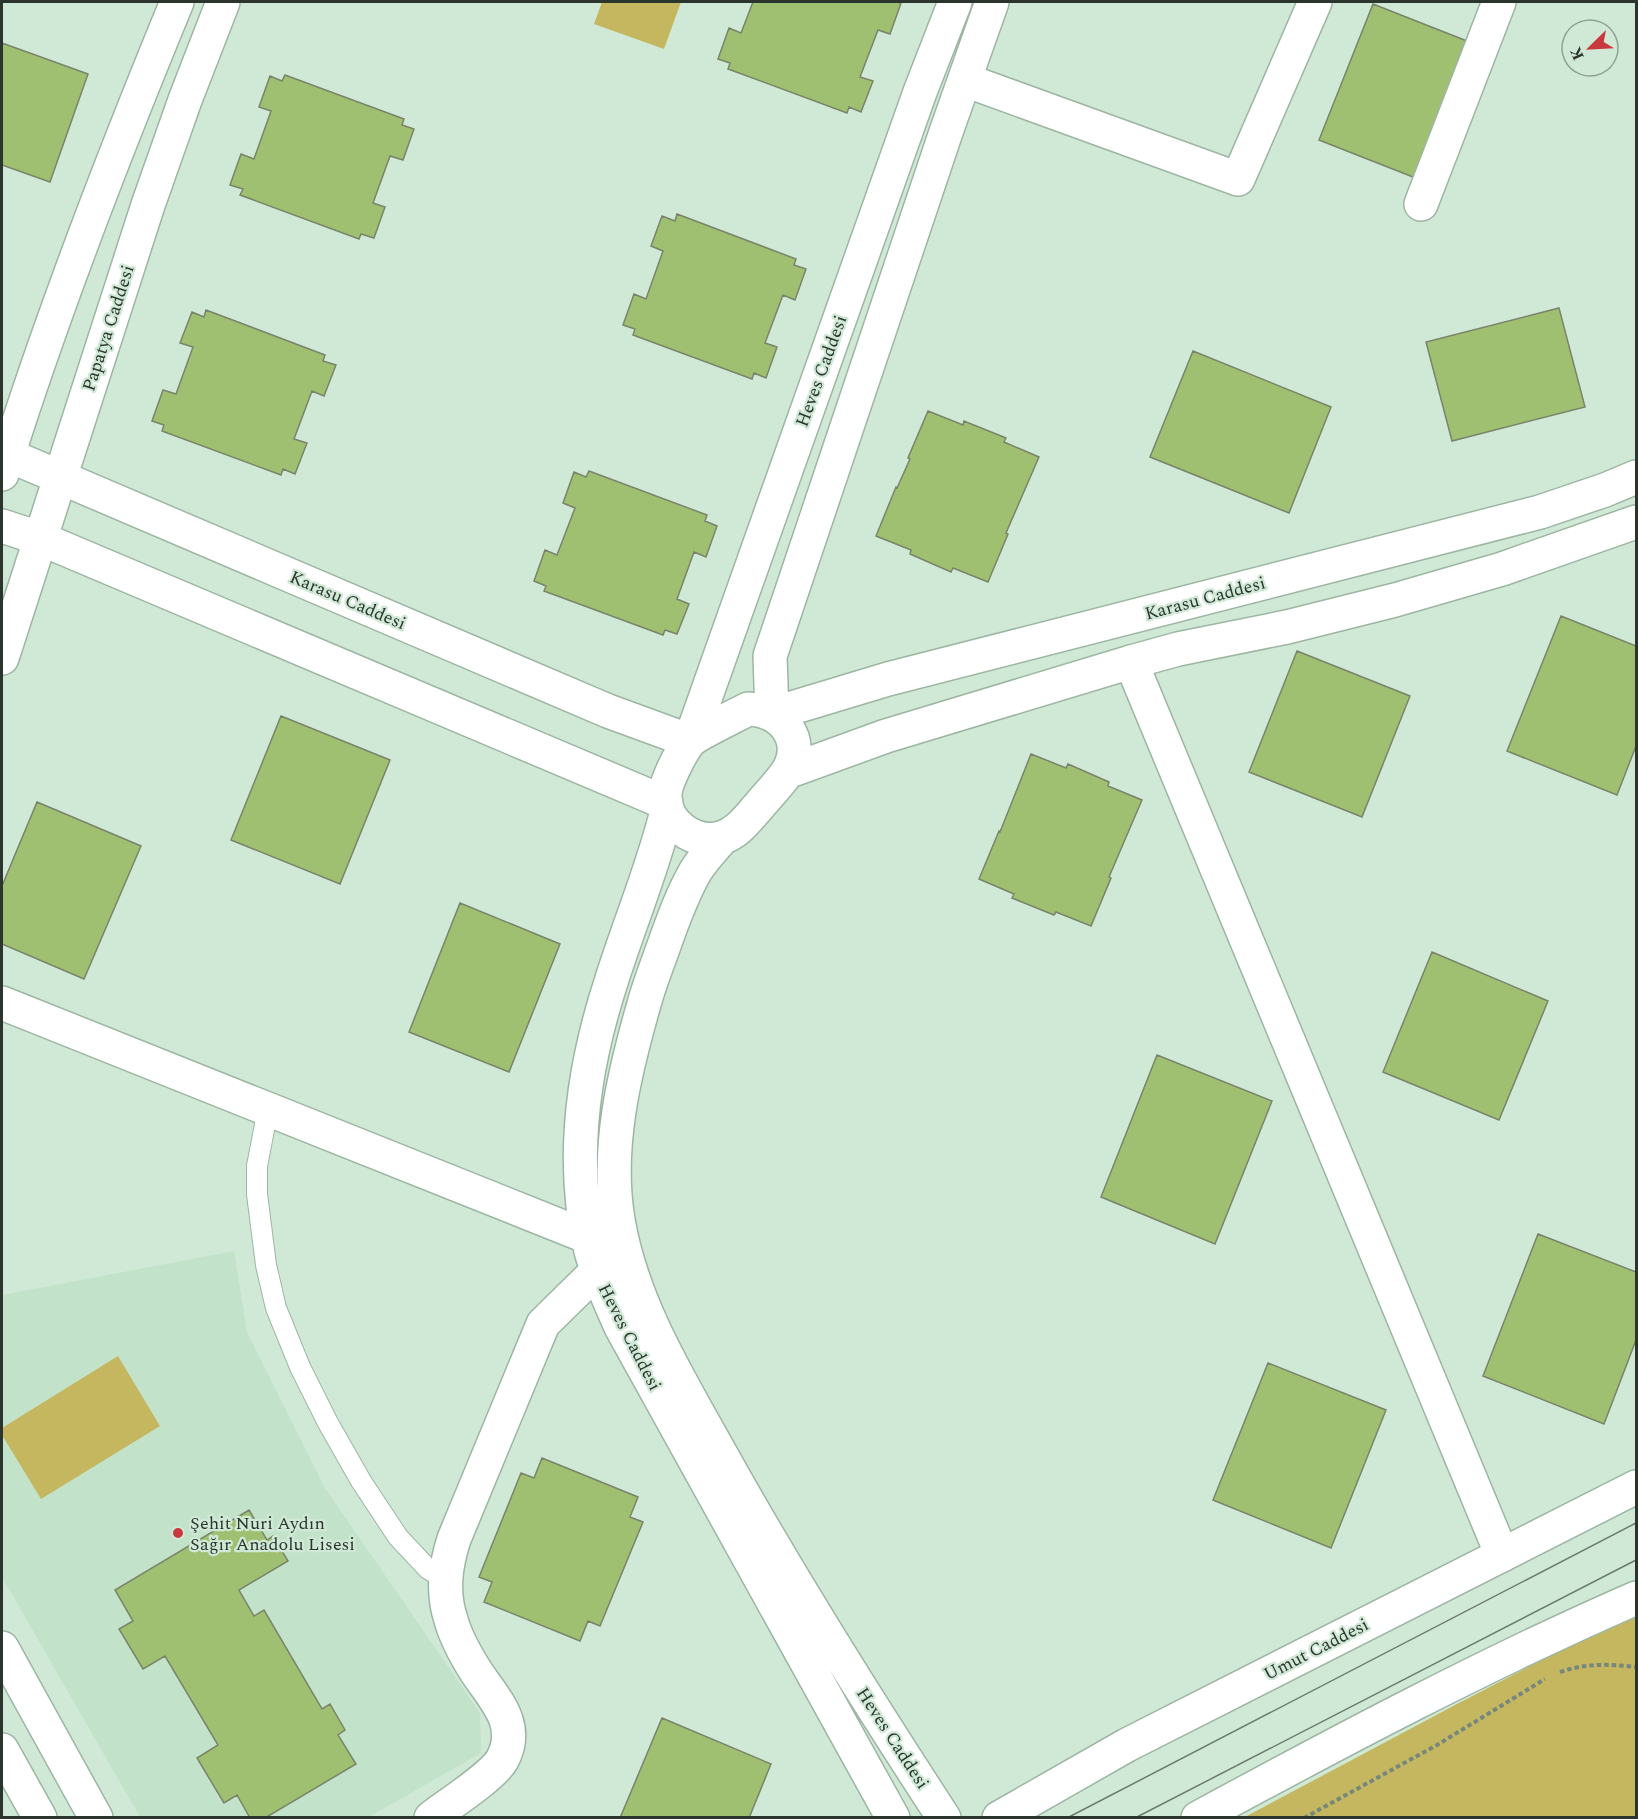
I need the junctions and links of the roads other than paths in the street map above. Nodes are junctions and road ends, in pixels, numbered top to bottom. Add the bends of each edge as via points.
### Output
1 (177, 2) edge
2 (223, 2) edge
3 (955, 2) edge
4 (992, 2) edge
5 (1315, 2) edge
6 (1499, 2) edge
7 (965, 80) junction
8 (1421, 204) dead end
9 (5, 465) edge
10 (59, 477) junction
11 (1636, 477) edge
12 (1636, 522) edge
13 (2, 526) edge
14 (39, 538) junction
15 (2, 658) edge
16 (1131, 662) junction
17 (772, 714) junction
18 (690, 741) junction
19 (787, 772) junction
20 (667, 807) junction
21 (722, 838) junction
22 (2, 1003) edge
23 (268, 1109) junction
24 (588, 1236) junction
25 (598, 1270) junction
26 (1636, 1487) edge
27 (1502, 1554) junction
28 (445, 1579) junction
29 (1636, 1598) edge
30 (2, 1648) edge
31 (2, 1750) edge
32 (40, 1818) edge
33 (96, 1818) edge
34 (431, 1818) edge
35 (893, 1818) edge
36 (944, 1818) edge
37 (999, 1818) edge
38 (1198, 1818) edge

1 - 9 street via 87,226
2 - 10 street, Papatya Caddesi via 148,206
3 - 18 street, Heves Caddesi
4 - 7 street
5 - 7 street via 1238,179
6 - 8 street
7 - 17 street via 770,656
9 - 10 street, Karasu Caddesi
10 - 14 street, Papatya Caddesi
10 - 18 street, Karasu Caddesi via 608,711
11 - 17 street, Karasu Caddesi via 1540,512 888,679
12 - 16 street via 1502,569 1395,600
13 - 14 street
14 - 15 street, Papatya Caddesi
14 - 20 street
16 - 19 street via 886,736
16 - 27 street
17 - 18 street via 748,709
17 - 19 street via 790,732 794,746
18 - 20 street via 666,783
19 - 21 street via 743,824
20 - 21 street via 685,832 696,838
20 - 24 street, Heves Caddesi via 654,862 611,981 587,1080 579,1147
21 - 36 street, Heves Caddesi via 696,869 681,898 632,1045 615,1142 614,1180 626,1257 654,1329 754,1514
22 - 23 street
23 - 24 street
23 - 28 lane via 257,1166 257,1194 276,1308 318,1404 361,1481 398,1537 428,1569
24 - 25 street, Heves Caddesi
25 - 28 street via 543,1324 453,1539
25 - 35 street, Heves Caddesi via 621,1327
26 - 27 street, Umut Caddesi
27 - 37 street, Umut Caddesi via 1127,1745
28 - 34 street via 455,1633 500,1705 508,1732 503,1759 495,1770
29 - 38 street via 1414,1704
30 - 33 street
31 - 32 street

